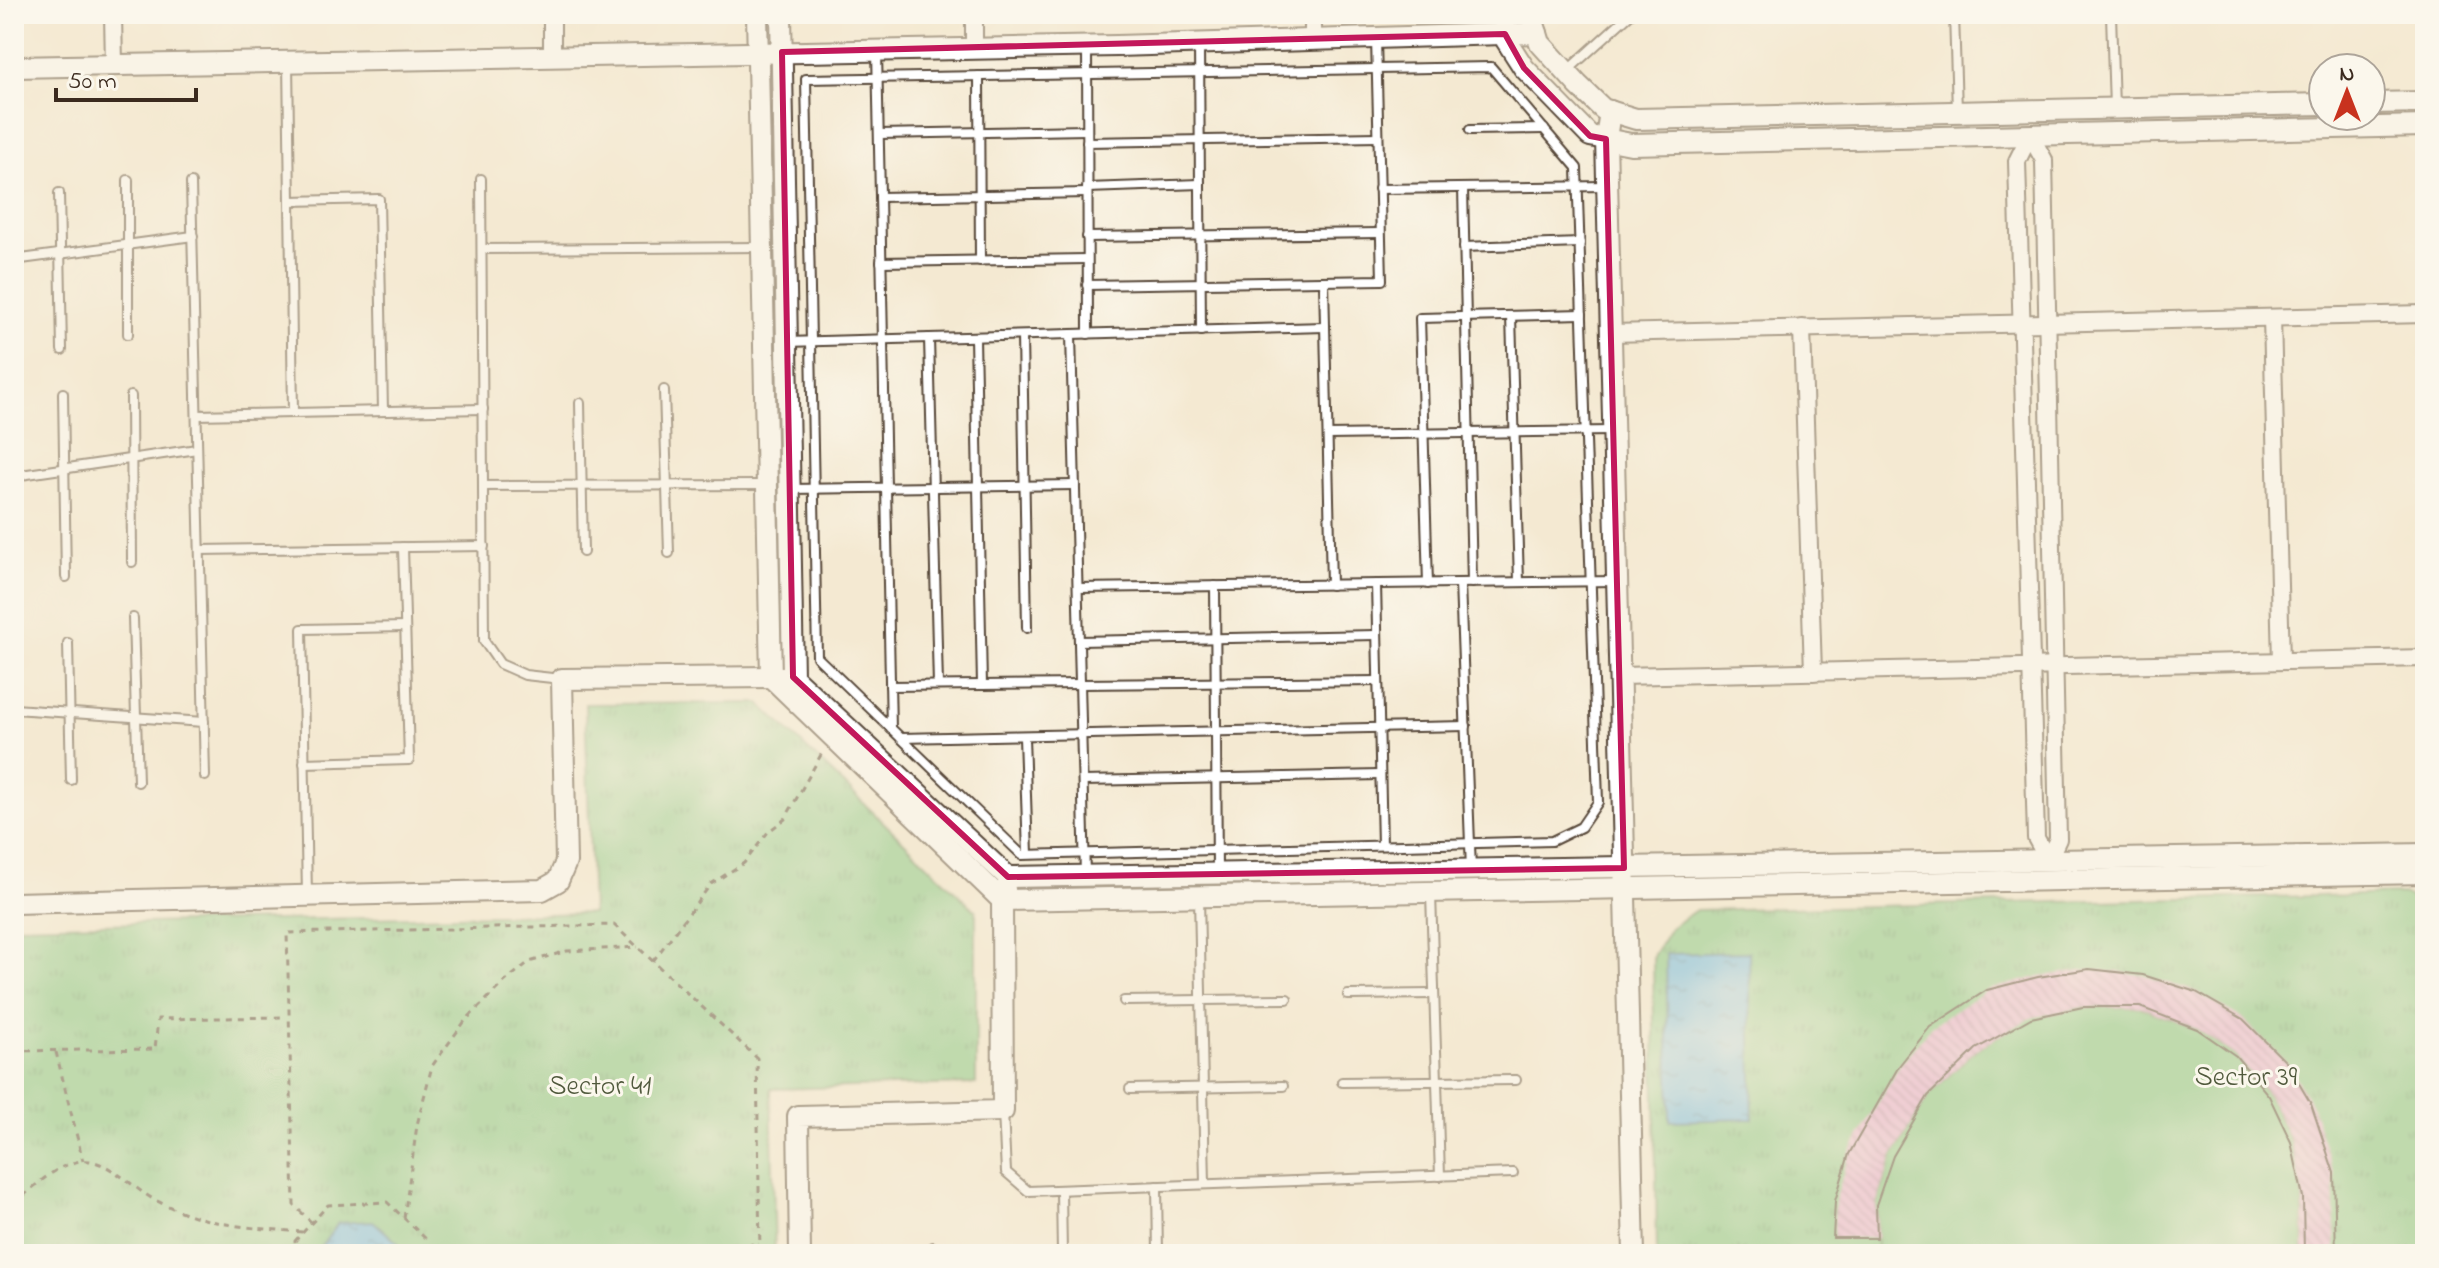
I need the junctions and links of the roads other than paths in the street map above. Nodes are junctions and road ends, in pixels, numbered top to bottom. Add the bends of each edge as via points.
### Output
1 (113, 14) edge
2 (552, 14) edge
3 (757, 14) edge
4 (781, 14) edge
5 (974, 14) edge
6 (1313, 14) edge
7 (1630, 14) edge
8 (1954, 14) edge
9 (2111, 14) edge
10 (1534, 23) edge
11 (1505, 24) edge
12 (1376, 38) junction
13 (1313, 40) junction
14 (1199, 44) junction
15 (1087, 47) junction
16 (974, 49) junction
17 (877, 51) junction
18 (782, 52) junction
19 (758, 53) junction
20 (552, 57) junction
21 (288, 61) junction
22 (114, 65) junction
23 (14, 67) edge
24 (1376, 70) junction
25 (1566, 72) junction
26 (1199, 73) junction
27 (1087, 74) junction
28 (979, 76) junction
29 (878, 78) junction
30 (2425, 102) edge
31 (2387, 103) edge
32 (2307, 104) edge
33 (2114, 108) junction
34 (1610, 111) junction
35 (1957, 112) junction
36 (2425, 126) edge
37 (1544, 129) junction
38 (1087, 130) junction
39 (1470, 130) dead end
40 (980, 133) junction
41 (879, 134) junction
42 (2030, 135) junction
43 (1378, 137) junction
44 (1606, 139) junction
45 (1200, 140) junction
46 (1087, 142) junction
47 (481, 179) dead end
48 (128, 180) dead end
49 (191, 183) dead end
50 (1200, 184) junction
51 (1578, 186) junction
52 (1607, 186) junction
53 (1463, 188) junction
54 (1379, 189) junction
55 (1087, 191) junction
56 (59, 193) dead end
57 (980, 195) junction
58 (880, 197) junction
59 (290, 201) junction
60 (1380, 233) junction
61 (1201, 235) junction
62 (193, 236) junction
63 (1087, 237) junction
64 (1580, 243) junction
65 (128, 245) junction
66 (762, 247) junction
67 (1464, 247) junction
68 (482, 249) junction
69 (60, 254) junction
70 (1087, 259) junction
71 (14, 260) edge
72 (980, 261) junction
73 (881, 262) junction
74 (1324, 282) junction
75 (1201, 283) junction
76 (1087, 285) junction
77 (1582, 314) junction
78 (2425, 314) edge
79 (1511, 316) junction
80 (1466, 317) junction
81 (2272, 318) junction
82 (2021, 323) junction
83 (2048, 323) junction
84 (1325, 327) junction
85 (1802, 328) junction
86 (1201, 331) junction
87 (1611, 333) junction
88 (128, 334) dead end
89 (1088, 334) junction
90 (1071, 335) junction
91 (1022, 336) junction
92 (975, 337) junction
93 (929, 338) junction
94 (883, 340) junction
95 (811, 341) junction
96 (787, 342) junction
97 (62, 350) dead end
98 (664, 390) dead end
99 (63, 393) dead end
100 (131, 396) dead end
101 (580, 403) dead end
102 (483, 409) junction
103 (383, 411) junction
104 (293, 413) junction
105 (197, 415) junction
106 (1586, 431) junction
107 (1613, 431) junction
108 (1514, 432) junction
109 (1468, 433) junction
110 (1424, 434) junction
111 (1328, 435) junction
112 (197, 449) junction
113 (132, 458) junction
114 (64, 468) junction
115 (14, 476) edge
116 (582, 485) junction
117 (667, 485) junction
118 (767, 485) junction
119 (1075, 485) junction
120 (483, 486) junction
121 (978, 486) junction
122 (1025, 486) junction
123 (932, 487) junction
124 (886, 488) junction
125 (789, 489) junction
126 (814, 489) junction
127 (484, 546) junction
128 (403, 547) junction
129 (200, 550) junction
130 (583, 552) dead end
131 (669, 553) dead end
132 (132, 562) dead end
133 (66, 577) dead end
134 (1591, 581) junction
135 (1617, 581) junction
136 (1519, 582) junction
137 (1460, 583) junction
138 (1472, 583) junction
139 (1376, 584) junction
140 (1428, 584) junction
141 (1331, 585) junction
142 (1215, 586) junction
143 (1078, 588) junction
144 (133, 618) dead end
145 (405, 627) junction
146 (1027, 628) dead end
147 (1376, 635) junction
148 (1215, 638) junction
149 (1079, 641) junction
150 (68, 643) dead end
151 (2425, 658) edge
152 (2281, 661) junction
153 (2055, 666) junction
154 (2031, 667) junction
155 (1813, 672) junction
156 (1619, 676) junction
157 (771, 677) junction
158 (793, 677) junction
159 (562, 679) junction
160 (1378, 681) junction
161 (1216, 683) junction
162 (1080, 684) junction
163 (938, 685) junction
164 (982, 685) junction
165 (890, 686) junction
166 (14, 709) edge
167 (69, 712) junction
168 (136, 717) junction
169 (204, 722) junction
170 (1466, 726) junction
171 (891, 729) junction
172 (1379, 729) junction
173 (1216, 733) junction
174 (1082, 736) junction
175 (1024, 737) junction
176 (901, 738) junction
177 (304, 763) junction
178 (1380, 775) junction
179 (205, 776) dead end
180 (1216, 778) junction
181 (71, 780) dead end
182 (1083, 781) junction
183 (138, 782) dead end
184 (1470, 843) junction
185 (1382, 845) junction
186 (1217, 850) junction
187 (1085, 853) junction
188 (1028, 854) junction
189 (2425, 854) edge
190 (2048, 860) junction
191 (1624, 868) junction
192 (1471, 870) junction
193 (2425, 873) edge
194 (1217, 874) junction
195 (1085, 876) junction
196 (1008, 877) junction
197 (1625, 890) junction
198 (1431, 893) junction
199 (307, 896) junction
200 (1199, 897) junction
201 (1002, 900) junction
202 (14, 903) edge
203 (1434, 994) junction
204 (1348, 995) dead end
205 (1287, 999) dead end
206 (1201, 1000) junction
207 (1124, 1001) dead end
208 (1437, 1080) junction
209 (1516, 1080) dead end
210 (1342, 1082) dead end
211 (1283, 1086) dead end
212 (1203, 1088) junction
213 (1130, 1089) dead end
214 (1003, 1111) junction
215 (1513, 1173) dead end
216 (1440, 1176) junction
217 (1205, 1184) junction
218 (1157, 1186) junction
219 (1061, 1190) junction
220 (800, 1254) edge
221 (1062, 1254) edge
222 (1158, 1254) edge
223 (1634, 1254) edge

1 - 22 street
2 - 20 street
3 - 19 street
4 - 18 street
5 - 16 street
6 - 13 street
7 - 25 lane
8 - 35 lane
9 - 33 lane
10 - 11 street
10 - 25 street via 1540,43
11 - 12 street
11 - 44 street via 1506,40 1524,68 1590,136
12 - 13 street
12 - 24 lane
13 - 14 street
14 - 15 street
14 - 26 lane
15 - 16 street
15 - 27 lane
16 - 17 street
17 - 18 street
17 - 29 lane
18 - 19 street
18 - 96 street
19 - 20 street
19 - 66 street
20 - 21 street
21 - 22 street
21 - 59 lane
22 - 23 street
24 - 26 lane
24 - 37 lane via 1491,67
24 - 43 lane
25 - 34 street
26 - 27 lane
26 - 45 lane
27 - 28 lane
27 - 38 lane
28 - 29 lane
28 - 40 lane
29 - 41 lane
29 - 95 lane via 806,79
30 - 31 street
32 - 33 street
33 - 35 street
34 - 35 street via 1636,119
34 - 44 street
36 - 42 street
37 - 39 lane
37 - 51 lane via 1577,168
38 - 40 lane
38 - 46 lane
40 - 41 lane
40 - 57 lane
41 - 58 lane
42 - 44 street via 1631,144
42 - 82 street via 2017,161
42 - 83 street via 2044,160
43 - 45 lane
43 - 54 lane
44 - 52 street
45 - 46 lane
45 - 50 lane
46 - 55 lane
47 - 68 lane
48 - 65 lane
49 - 62 lane
50 - 55 lane
50 - 61 lane
51 - 52 lane
51 - 53 lane
51 - 64 lane
52 - 87 street
53 - 54 lane
53 - 67 lane
54 - 60 lane
55 - 57 lane
55 - 63 lane
56 - 69 lane
57 - 58 lane
57 - 72 lane
58 - 73 lane
59 - 103 lane via 379,199
59 - 104 lane
60 - 61 lane
60 - 74 lane via 1382,280
61 - 63 lane
61 - 75 lane
62 - 65 lane
62 - 105 lane
63 - 70 lane
64 - 67 lane
64 - 77 lane
65 - 69 lane
65 - 88 lane
66 - 68 lane
66 - 118 street
67 - 80 lane
68 - 102 lane
69 - 71 lane
69 - 97 lane
70 - 72 lane
70 - 76 lane
72 - 73 lane
73 - 94 lane
74 - 75 lane
74 - 84 lane
75 - 76 lane
75 - 86 lane
76 - 89 lane
77 - 79 lane
77 - 106 lane
78 - 81 street
79 - 80 lane
79 - 108 lane
80 - 109 lane
80 - 110 lane via 1420,318
81 - 83 street
81 - 152 street
82 - 83 street
82 - 85 street
82 - 154 street
83 - 153 street
84 - 86 lane
84 - 111 lane
85 - 87 street
85 - 155 street
86 - 89 lane
87 - 107 street
89 - 90 lane
90 - 91 lane
90 - 119 lane
91 - 92 lane
91 - 122 lane
92 - 93 lane
92 - 121 lane
93 - 94 lane
93 - 123 lane
94 - 95 lane
94 - 124 lane
95 - 96 lane
95 - 126 lane
96 - 125 street
98 - 117 lane
99 - 114 lane
100 - 113 lane
101 - 116 lane
102 - 103 lane
102 - 120 lane
103 - 104 lane
104 - 105 lane
105 - 112 lane
106 - 107 lane
106 - 108 lane
106 - 134 lane
107 - 135 street
108 - 109 lane
108 - 136 lane
109 - 110 lane
109 - 138 lane
110 - 111 lane
110 - 140 lane
111 - 141 lane
112 - 113 lane
112 - 129 lane
113 - 114 lane
113 - 132 lane
114 - 115 lane
114 - 133 lane
116 - 117 lane
116 - 120 lane
116 - 130 lane
117 - 118 lane
117 - 131 lane
118 - 157 street
119 - 122 lane
119 - 143 lane
120 - 127 lane
121 - 122 lane
121 - 123 lane
121 - 164 lane
122 - 146 lane
123 - 124 lane
123 - 163 lane
124 - 126 lane
124 - 165 lane
125 - 126 lane
125 - 158 street
126 - 171 lane via 817,657
127 - 128 lane
127 - 159 lane via 484,641 500,664 525,675
128 - 129 lane
128 - 145 lane
129 - 169 lane
134 - 135 lane
134 - 136 lane
134 - 184 lane via 1598,802 1581,827 1552,841
135 - 156 street
136 - 138 lane
137 - 138 lane
137 - 140 lane
137 - 170 lane
139 - 140 lane
139 - 141 lane
139 - 147 lane
141 - 142 lane
142 - 143 lane
142 - 148 lane
143 - 149 lane
144 - 168 lane
145 - 177 lane via 302,629
145 - 177 lane via 409,760
147 - 148 lane
147 - 160 lane
148 - 149 lane
148 - 161 lane
149 - 162 lane
150 - 167 lane
151 - 152 street
152 - 153 street
153 - 154 street
153 - 190 street via 2058,839
154 - 155 street
154 - 190 street via 2036,838
155 - 156 street
156 - 191 street
157 - 158 street
157 - 159 street
157 - 201 street
158 - 196 street
159 - 199 street via 566,862 558,881 542,890
160 - 161 lane
160 - 172 lane
161 - 162 lane
161 - 173 lane
162 - 164 lane
162 - 174 lane
163 - 164 lane
163 - 165 lane
165 - 171 lane
166 - 167 lane
167 - 168 lane
167 - 181 lane
168 - 169 lane
168 - 183 lane
169 - 179 lane
170 - 172 lane
170 - 184 lane
171 - 176 lane
172 - 173 lane
172 - 178 lane
173 - 174 lane
173 - 180 lane
174 - 175 lane
174 - 182 lane
175 - 176 lane
175 - 188 lane
176 - 188 lane via 1022,855
177 - 199 lane
178 - 180 lane
178 - 185 lane
180 - 182 lane
180 - 186 lane
182 - 187 lane
184 - 185 lane
184 - 192 lane
185 - 186 lane
186 - 187 lane
186 - 194 lane
187 - 188 lane
187 - 195 lane
189 - 190 street
190 - 191 street
191 - 192 street
191 - 197 street
192 - 194 street
193 - 197 street
194 - 195 street
195 - 196 street
196 - 201 street
197 - 198 street
197 - 223 street
198 - 200 street
198 - 203 lane
199 - 202 street
200 - 201 street
200 - 206 lane
201 - 214 street
203 - 204 lane
203 - 208 lane
205 - 206 lane
206 - 207 lane
206 - 212 lane
208 - 209 lane
208 - 210 lane
208 - 216 lane
211 - 212 lane
212 - 213 lane
212 - 217 lane
214 - 219 lane via 1006,1172 1028,1191
214 - 220 street via 798,1116
215 - 216 lane
216 - 217 lane
217 - 218 lane
218 - 219 lane
218 - 222 lane
219 - 221 lane

